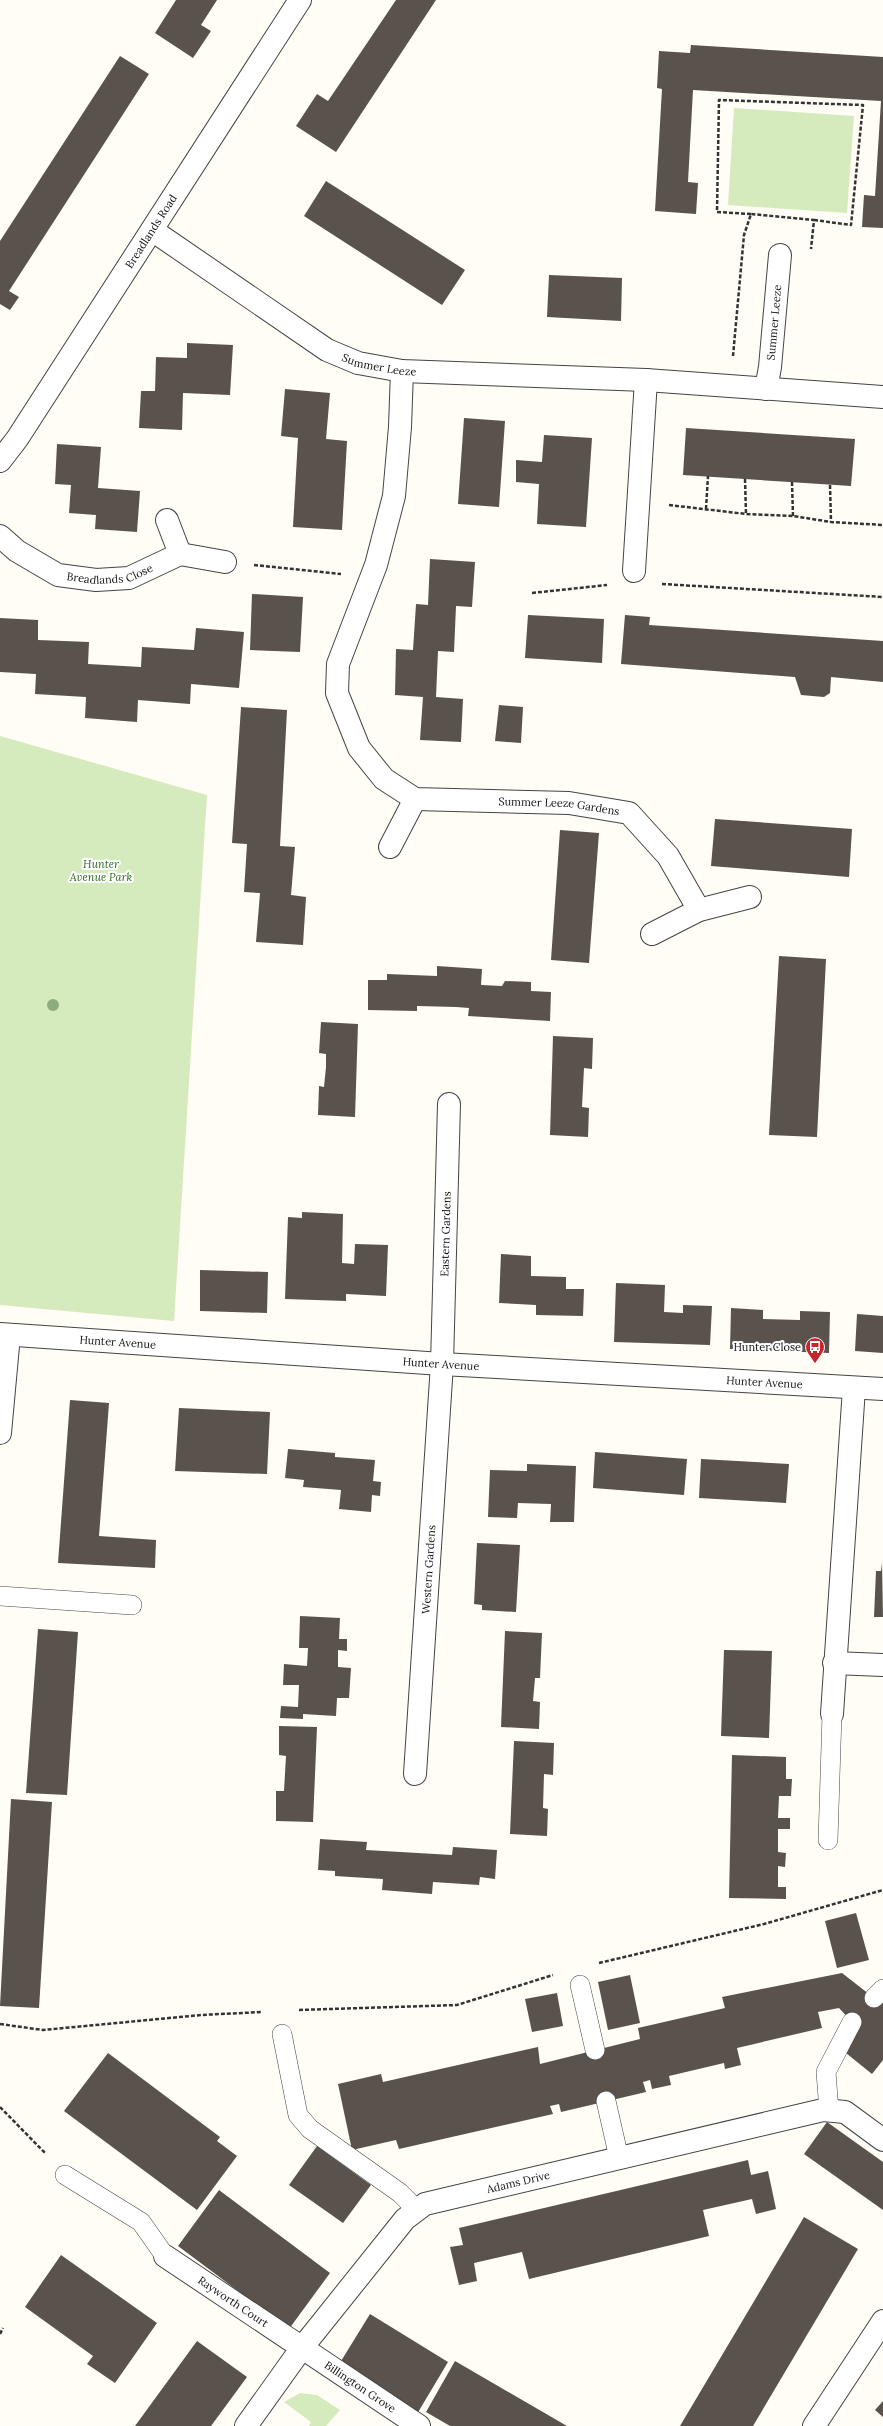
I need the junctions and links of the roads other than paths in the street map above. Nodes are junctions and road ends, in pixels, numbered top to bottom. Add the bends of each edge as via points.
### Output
1 (300, 0) edge
2 (152, 230) junction
3 (780, 255) dead end
4 (402, 371) junction
5 (646, 380) junction
6 (766, 389) junction
7 (883, 397) edge
8 (0, 461) edge
9 (167, 520) dead end
10 (0, 536) edge
11 (180, 554) junction
12 (225, 562) road end
13 (632, 577) road end
14 (415, 799) junction
15 (390, 847) dead end
16 (750, 897) dead end
17 (699, 910) junction
18 (652, 934) dead end
19 (449, 1104) dead end
20 (4, 1335) edge
21 (442, 1364) junction
22 (854, 1388) junction
23 (883, 1390) edge
24 (0, 1433) edge
25 (0, 1596) edge
26 (132, 1605) dead end
27 (834, 1663) junction
28 (883, 1665) edge
29 (832, 1714) joint
30 (415, 1774) dead end
31 (828, 1840) dead end
32 (580, 1985) dead end
33 (852, 2022) dead end
34 (282, 2034) dead end
35 (595, 2050) dead end
36 (606, 2102) dead end
37 (829, 2111) junction
38 (883, 2140) edge
39 (619, 2158) junction
40 (65, 2175) road end
41 (417, 2210) junction
42 (165, 2256) joint
43 (883, 2322) edge
44 (301, 2349) junction
45 (246, 2426) edge
46 (419, 2426) edge
47 (814, 2426) edge

1 - 2 street, Breadlands Road
2 - 4 street, Summer Leeze via 327,350 358,363
2 - 8 street, Breadlands Road
3 - 6 street, Summer Leeze
4 - 5 street, Summer Leeze
4 - 14 street via 394,496 376,565 338,664 338,693 359,748 384,779
5 - 6 street, Summer Leeze
5 - 13 street
6 - 7 street, Summer Leeze
9 - 11 street
10 - 11 street, Breadlands Close via 17,552 58,575 96,580 129,578
11 - 12 street
14 - 15 street
14 - 17 street, Summer Leeze Gardens via 569,802 629,813 668,856
16 - 17 street
17 - 18 street
19 - 21 street, Eastern Gardens
20 - 21 street, Hunter Avenue
20 - 24 street
21 - 22 street, Hunter Avenue
21 - 30 street, Western Gardens
22 - 23 street, Hunter Avenue
22 - 27 street
25 - 26 lane
27 - 28 street
27 - 29 street
29 - 31 lane
32 - 35 lane
33 - 37 lane via 826,2072
34 - 41 lane via 298,2115 310,2129 400,2193
36 - 39 lane
37 - 38 street, Adams Drive via 845,2112
37 - 39 street, Adams Drive via 815,2112
39 - 41 street, Adams Drive via 425,2204
40 - 42 lane via 141,2222
41 - 44 street, Adams Drive via 405,2219
42 - 44 street, Rayworth Court
43 - 47 street
44 - 45 street, Adams Drive
44 - 46 street, Billington Grove

